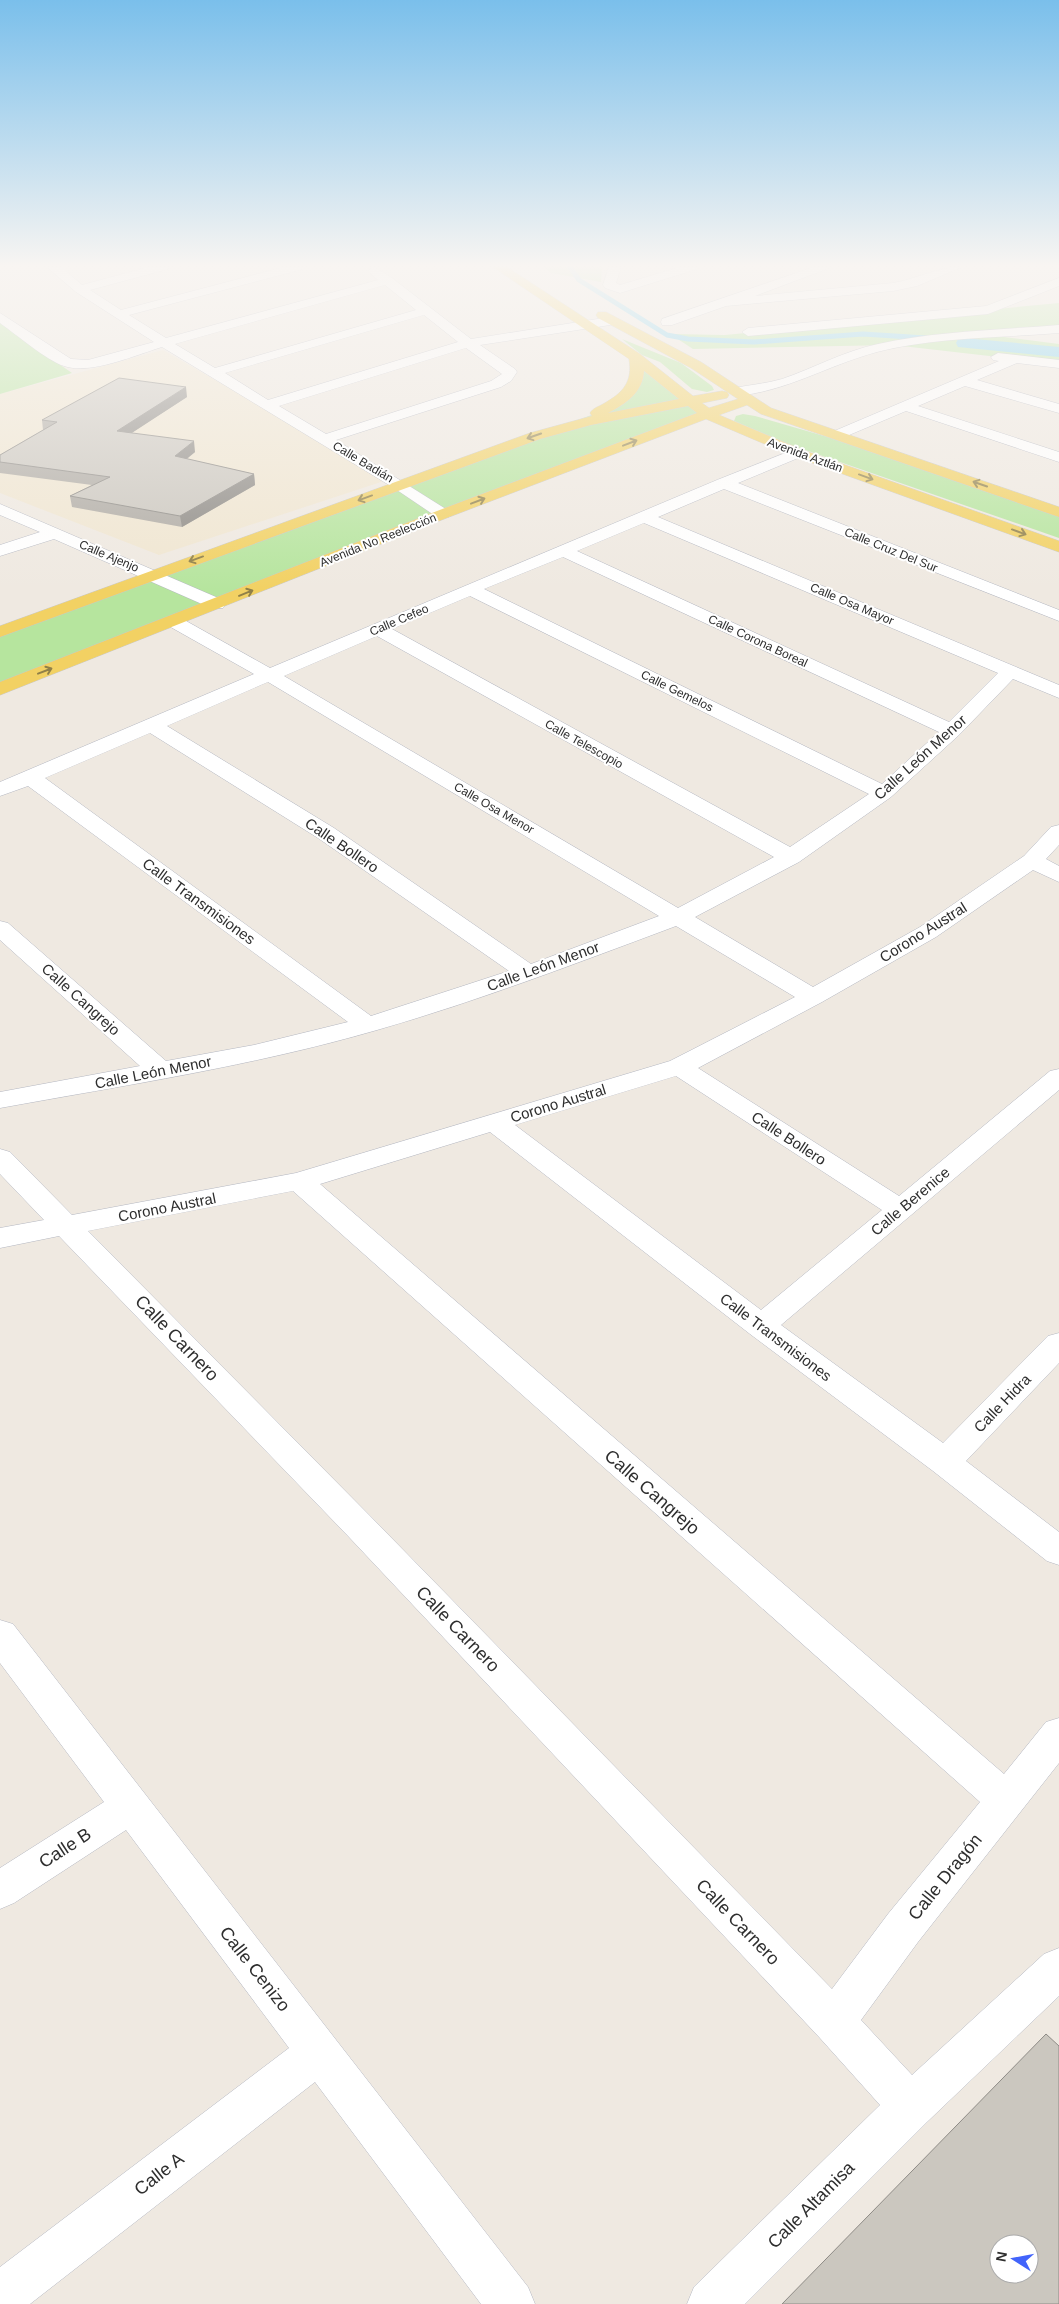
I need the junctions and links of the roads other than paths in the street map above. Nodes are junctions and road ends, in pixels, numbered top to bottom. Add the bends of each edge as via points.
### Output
1 (220, 375) edge
2 (365, 375) edge
3 (509, 375) edge
4 (637, 375) edge
5 (657, 375) edge
6 (711, 375) edge
7 (802, 375) edge
8 (980, 375) edge
9 (965, 381) junction
10 (746, 395) junction
11 (690, 400) junction
12 (266, 405) junction
13 (905, 406) junction
14 (1059, 409) edge
15 (707, 414) junction
16 (563, 427) junction
17 (837, 435) junction
18 (325, 439) junction
19 (798, 452) junction
20 (1059, 456) edge
21 (723, 483) junction
22 (400, 485) junction
23 (0, 510) edge
24 (1059, 512) edge
25 (443, 514) junction
26 (645, 517) junction
27 (54, 533) junction
28 (1059, 547) edge
29 (0, 551) edge
30 (564, 551) junction
31 (153, 575) junction
32 (470, 589) junction
33 (217, 604) junction
34 (1059, 616) edge
35 (173, 621) junction
36 (378, 629) junction
37 (0, 632) edge
38 (1010, 671) junction
39 (269, 674) junction
40 (0, 689) edge
41 (1059, 692) edge
42 (151, 725) junction
43 (952, 731) junction
44 (30, 777) junction
45 (0, 790) edge
46 (884, 793) junction
47 (1059, 832) edge
48 (791, 857) junction
49 (1032, 861) junction
50 (1059, 875) edge
51 (678, 917) junction
52 (0, 928) edge
53 (528, 973) junction
54 (814, 997) junction
55 (368, 1025) junction
56 (679, 1067) junction
57 (161, 1071) junction
58 (1059, 1077) edge
59 (0, 1100) edge
60 (494, 1122) junction
61 (0, 1158) edge
62 (299, 1181) junction
63 (900, 1208) junction
64 (68, 1226) junction
65 (0, 1238) edge
66 (761, 1326) junction
67 (1059, 1344) edge
68 (945, 1462) junction
69 (1059, 1551) edge
70 (0, 1635) edge
71 (1059, 1734) edge
72 (1007, 1801) junction
73 (129, 1806) junction
74 (0, 1890) edge
75 (1059, 1968) edge
76 (834, 2022) junction
77 (319, 2052) junction
78 (911, 2106) junction
79 (0, 2297) edge
80 (511, 2304) edge
81 (712, 2304) edge

1 - 12 street, Calle Badián
2 - 12 street
3 - 18 street via 485,387
4 - 16 main road via 638,380 620,401
5 - 11 main road, Avenida Aztlán
6 - 10 main road, Avenida Aztlán
7 - 10 street, Avenida No Reelección
8 - 9 street
9 - 13 street
9 - 14 street
10 - 11 main road, Avenida No Reelección
10 - 15 main road, Avenida No Reelección
10 - 17 main road, Avenida Aztlán via 766,411
11 - 15 main road, Avenida Aztlán
11 - 16 main road, Avenida No Reelección
12 - 18 street, Calle Badián
13 - 17 street
13 - 20 street
15 - 19 main road, Avenida Aztlán
25 -> 15 main road, Avenida No Reelección
16 -> 22 main road, Avenida No Reelección
24 -> 17 main road, Avenida Aztlán
18 - 22 street, Calle Badián
19 - 21 street, Calle Cefeo
19 -> 28 main road, Avenida Aztlán
21 - 26 street, Calle Cefeo
21 - 34 street, Calle Cruz Del Sur
22 - 25 street, Calle Badián
22 -> 31 main road, Avenida No Reelección
23 - 27 street, Calle Ajenjo
33 -> 25 main road, Avenida No Reelección
26 - 30 street, Calle Cefeo
26 - 38 street, Calle Osa Mayor
27 - 29 street
27 - 31 street, Calle Ajenjo
30 - 32 street, Calle Cefeo
30 - 43 street, Calle Corona Boreal
31 - 33 street, Calle Ajenjo
31 - 37 main road, Avenida No Reelección
32 - 36 street, Calle Cefeo
32 - 46 street, Calle Gemelos
33 - 35 main road, Avenida No Reelección
35 - 39 street, Calle Osa Menor
40 -> 35 main road, Avenida No Reelección
36 - 39 street, Calle Cefeo
36 - 48 street, Calle Telescopio
38 - 41 street, Calle Osa Mayor
38 - 43 street, Calle León Menor
39 - 42 street, Calle Cefeo
39 - 51 street, Calle Osa Menor
42 - 44 street, Calle Cefeo
42 - 53 street, Calle Bollero via 326,833
43 - 46 street, Calle León Menor
44 - 45 street, Calle Cefeo
44 - 55 street, Calle Transmisiones
46 - 48 street, Calle León Menor
47 - 49 street, Corono Austral
48 - 51 street, Calle León Menor
49 - 50 street
49 - 54 street, Corono Austral via 928,932
51 - 53 street, Calle León Menor
51 - 54 street, Calle Osa Menor
52 - 57 street, Calle Cangrejo
53 - 55 street, Calle León Menor
54 - 56 street, Corono Austral
55 - 57 street, Calle León Menor via 254,1053
56 - 60 street, Corono Austral
56 - 63 street, Calle Bollero
57 - 59 street, Calle León Menor
58 - 63 street, Calle Berenice
60 - 62 street, Corono Austral
60 - 66 street, Calle Transmisiones
61 - 64 street, Calle Carnero
62 - 64 street, Corono Austral
62 - 72 street, Calle Cangrejo
63 - 66 street, Calle Berenice
64 - 65 street, Corono Austral
64 - 76 street, Calle Carnero
66 - 68 street, Calle Transmisiones
67 - 68 street, Calle Hidra
68 - 69 street, Calle Transmisiones
70 - 73 street, Calle Cenizo
71 - 72 street, Calle Dragón
72 - 76 street, Calle Dragón via 903,1928
73 - 74 street, Calle B
73 - 77 street, Calle Cenizo
75 - 78 street, Calle Altamisa
76 - 78 street, Calle Carnero
77 - 79 street, Calle A
77 - 80 street, Calle Cenizo
78 - 81 street, Calle Altamisa

